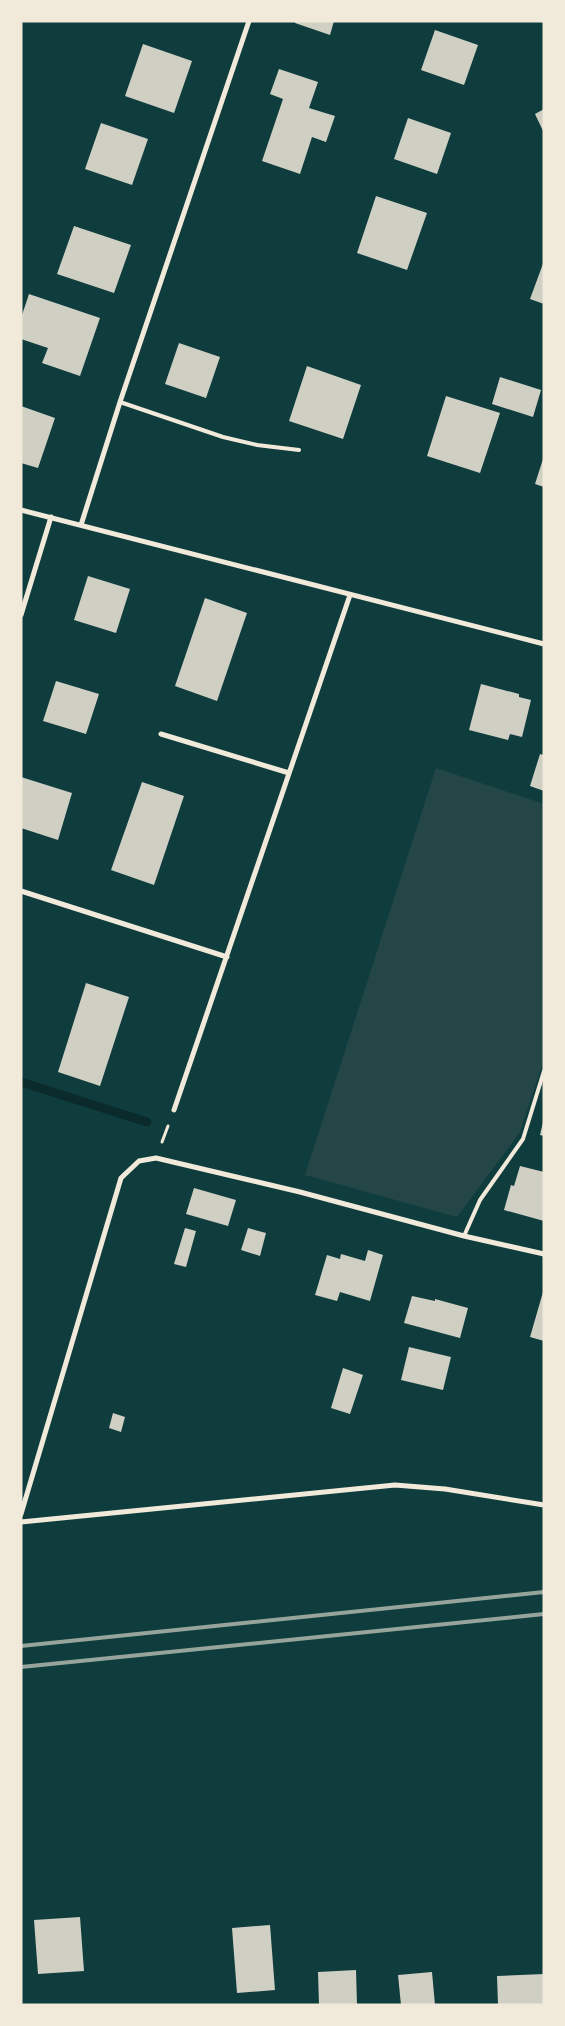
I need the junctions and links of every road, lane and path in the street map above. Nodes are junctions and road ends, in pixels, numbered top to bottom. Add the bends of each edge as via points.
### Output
1 (249, 21) edge
2 (120, 402) junction
3 (299, 450) dead end
4 (21, 510) edge
5 (51, 517) junction
6 (81, 525) junction
7 (350, 596) junction
8 (21, 615) edge
9 (544, 644) edge
10 (161, 734) dead end
11 (289, 773) junction
12 (21, 891) edge
13 (227, 957) junction
14 (544, 1070) edge
15 (174, 1110) joint
16 (156, 1158) junction
17 (464, 1236) junction
18 (544, 1254) edge
19 (544, 1505) edge
20 (21, 1514) edge
21 (21, 1522) edge

1 - 2 street
2 - 3 lane via 223,437
2 - 6 street
4 - 5 street
5 - 6 street
5 - 8 street
6 - 7 street
7 - 9 street
7 - 11 street
10 - 11 street
11 - 13 street
12 - 13 street
13 - 15 street
14 - 17 lane via 523,1139 480,1200
15 - 16 path
16 - 17 street
16 - 20 street via 139,1162 121,1178
17 - 18 street
19 - 21 street via 445,1489 395,1485

